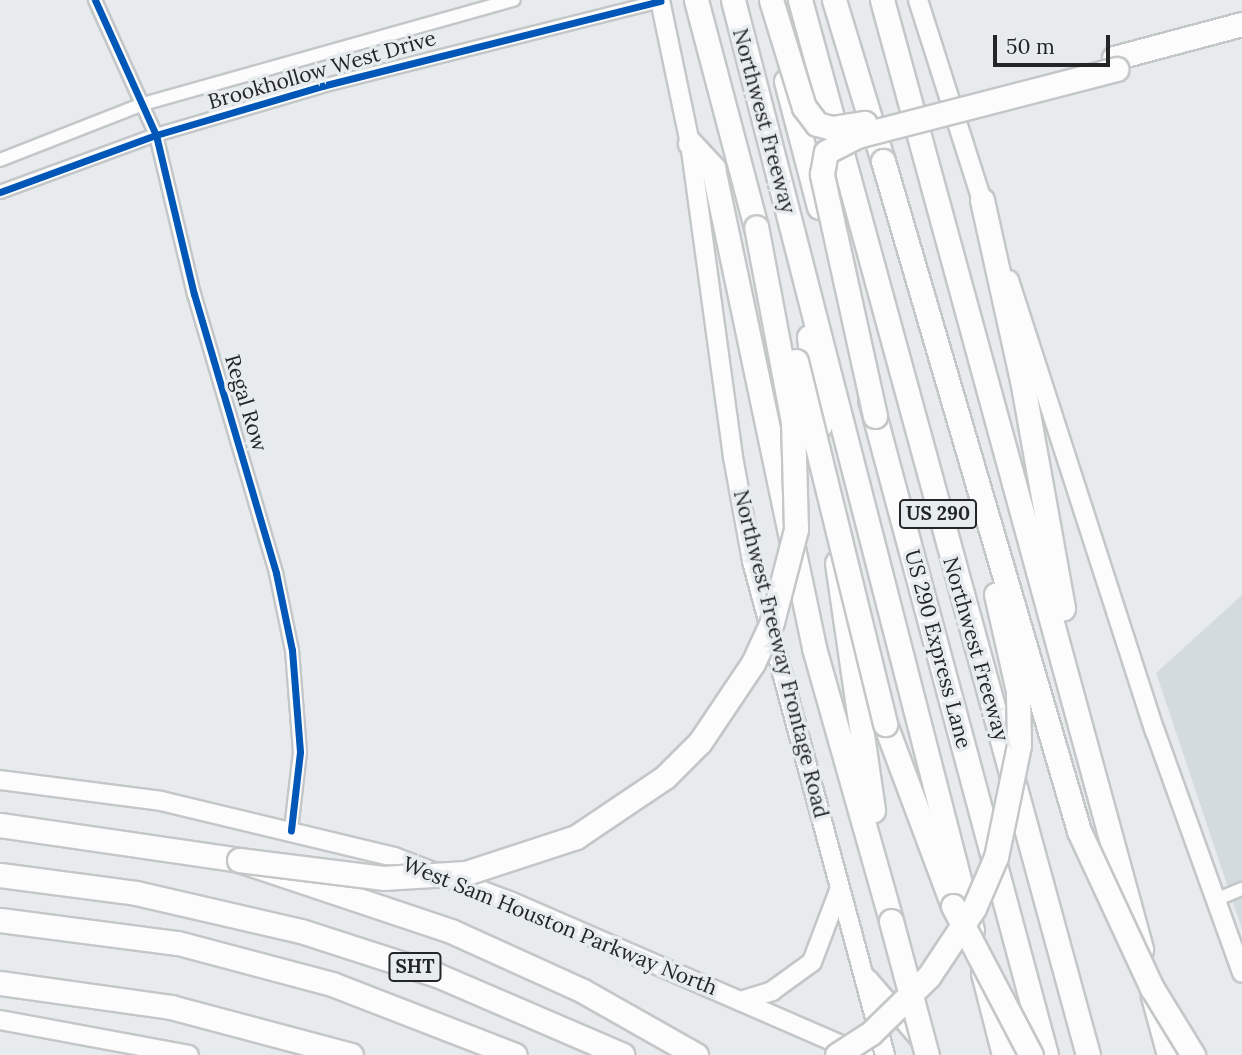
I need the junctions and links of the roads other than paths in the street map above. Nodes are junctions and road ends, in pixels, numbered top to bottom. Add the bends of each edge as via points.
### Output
1 (95, 0) edge
2 (514, 0) edge
3 (696, 0) edge
4 (733, 0) edge
5 (764, 0) edge
6 (771, 0) edge
7 (800, 0) edge
8 (834, 0) edge
9 (881, 0) edge
10 (918, 0) edge
11 (660, 1) edge
12 (1242, 24) edge
13 (1242, 36) edge
14 (1116, 64) junction
15 (143, 104) junction
16 (156, 135) junction
17 (690, 143) junction
18 (0, 160) edge
19 (0, 192) edge
20 (982, 200) junction
21 (756, 227) junction
22 (802, 264) junction
23 (874, 416) junction
24 (983, 497) junction
25 (0, 780) edge
26 (1101, 797) junction
27 (0, 825) edge
28 (291, 830) junction
29 (239, 860) junction
30 (0, 875) edge
31 (840, 888) junction
32 (1242, 889) edge
33 (1217, 899) junction
34 (0, 920) edge
35 (896, 920) junction
36 (863, 973) junction
37 (1242, 973) edge
38 (0, 983) edge
39 (740, 1001) junction
40 (0, 1020) edge
41 (821, 1036) junction
42 (347, 1054) edge
43 (189, 1055) edge
44 (515, 1055) edge
45 (622, 1055) edge
46 (696, 1055) edge
47 (835, 1055) edge
48 (864, 1055) edge
49 (885, 1055) edge
50 (932, 1055) edge
51 (1004, 1055) edge
52 (1031, 1055) edge
53 (1046, 1055) edge
54 (1088, 1055) edge
55 (1169, 1055) edge
56 (1193, 1055) edge

1 - 15 street, Regal Row
2 - 15 street, Brookhollow West Drive
3 - 21 highway
4 - 22 highway, Northwest Freeway / US 290
5 - 23 highway, US 290 Express Lane, bridge
6 - 14 highway, bridge via 804,107 817,124 832,128
7 - 54 highway, Northwest Freeway / US 290
8 - 24 highway, bridge
9 - 26 highway
10 - 20 main road
11 - 16 street, Brookhollow West Drive via 322,86
11 - 17 main road, Northwest Freeway Frontage Road
12 - 14 highway
13 - 14 highway
14 - 23 highway, bridge via 857,136 827,152 822,174
15 - 16 street, Regal Row
15 - 18 street, Brookhollow West Drive
16 - 19 street, Brookhollow West Drive
16 - 28 street, Regal Row via 194,295 259,505 292,650 300,752
17 - 31 main road, Northwest Freeway Frontage Road via 733,457 752,561
17 - 35 highway via 713,168 814,648
20 - 26 highway via 1022,380
20 - 33 main road via 1155,732
21 - 29 highway, bridge via 793,422 796,529 772,622 741,683 700,742 665,777 576,837 466,873 383,878
21 - 52 highway, bridge via 788,327 885,724 917,821 998,999
22 - 35 highway via 856,712
22 - 51 highway, Northwest Freeway / US 290
23 - 53 highway, US 290 Express Lane
24 - 47 highway, bridge via 996,593 1018,691 1012,798 974,908 929,976 871,1033
24 - 56 highway, bridge via 1079,831 1152,988
25 - 28 main road, West Sam Houston Parkway North via 161,802
26 - 55 highway
27 - 29 highway
28 - 39 main road, West Sam Houston Parkway North via 394,857
29 - 46 highway, bridge via 451,931 583,991
30 - 45 highway, SHT via 197,905 410,965
31 - 36 main road, Northwest Freeway Frontage Road
31 - 39 main road via 812,962 772,991
32 - 33 street
33 - 37 main road
34 - 44 highway, SHT via 178,943 332,984
35 - 50 highway, bridge
36 - 49 main road, Northwest Freeway Frontage Road
36 - 50 main road
38 - 42 highway via 171,1007
39 - 41 main road, West Sam Houston Parkway North
40 - 43 main road
41 - 47 main road
41 - 48 main road, West Sam Houston Parkway North

